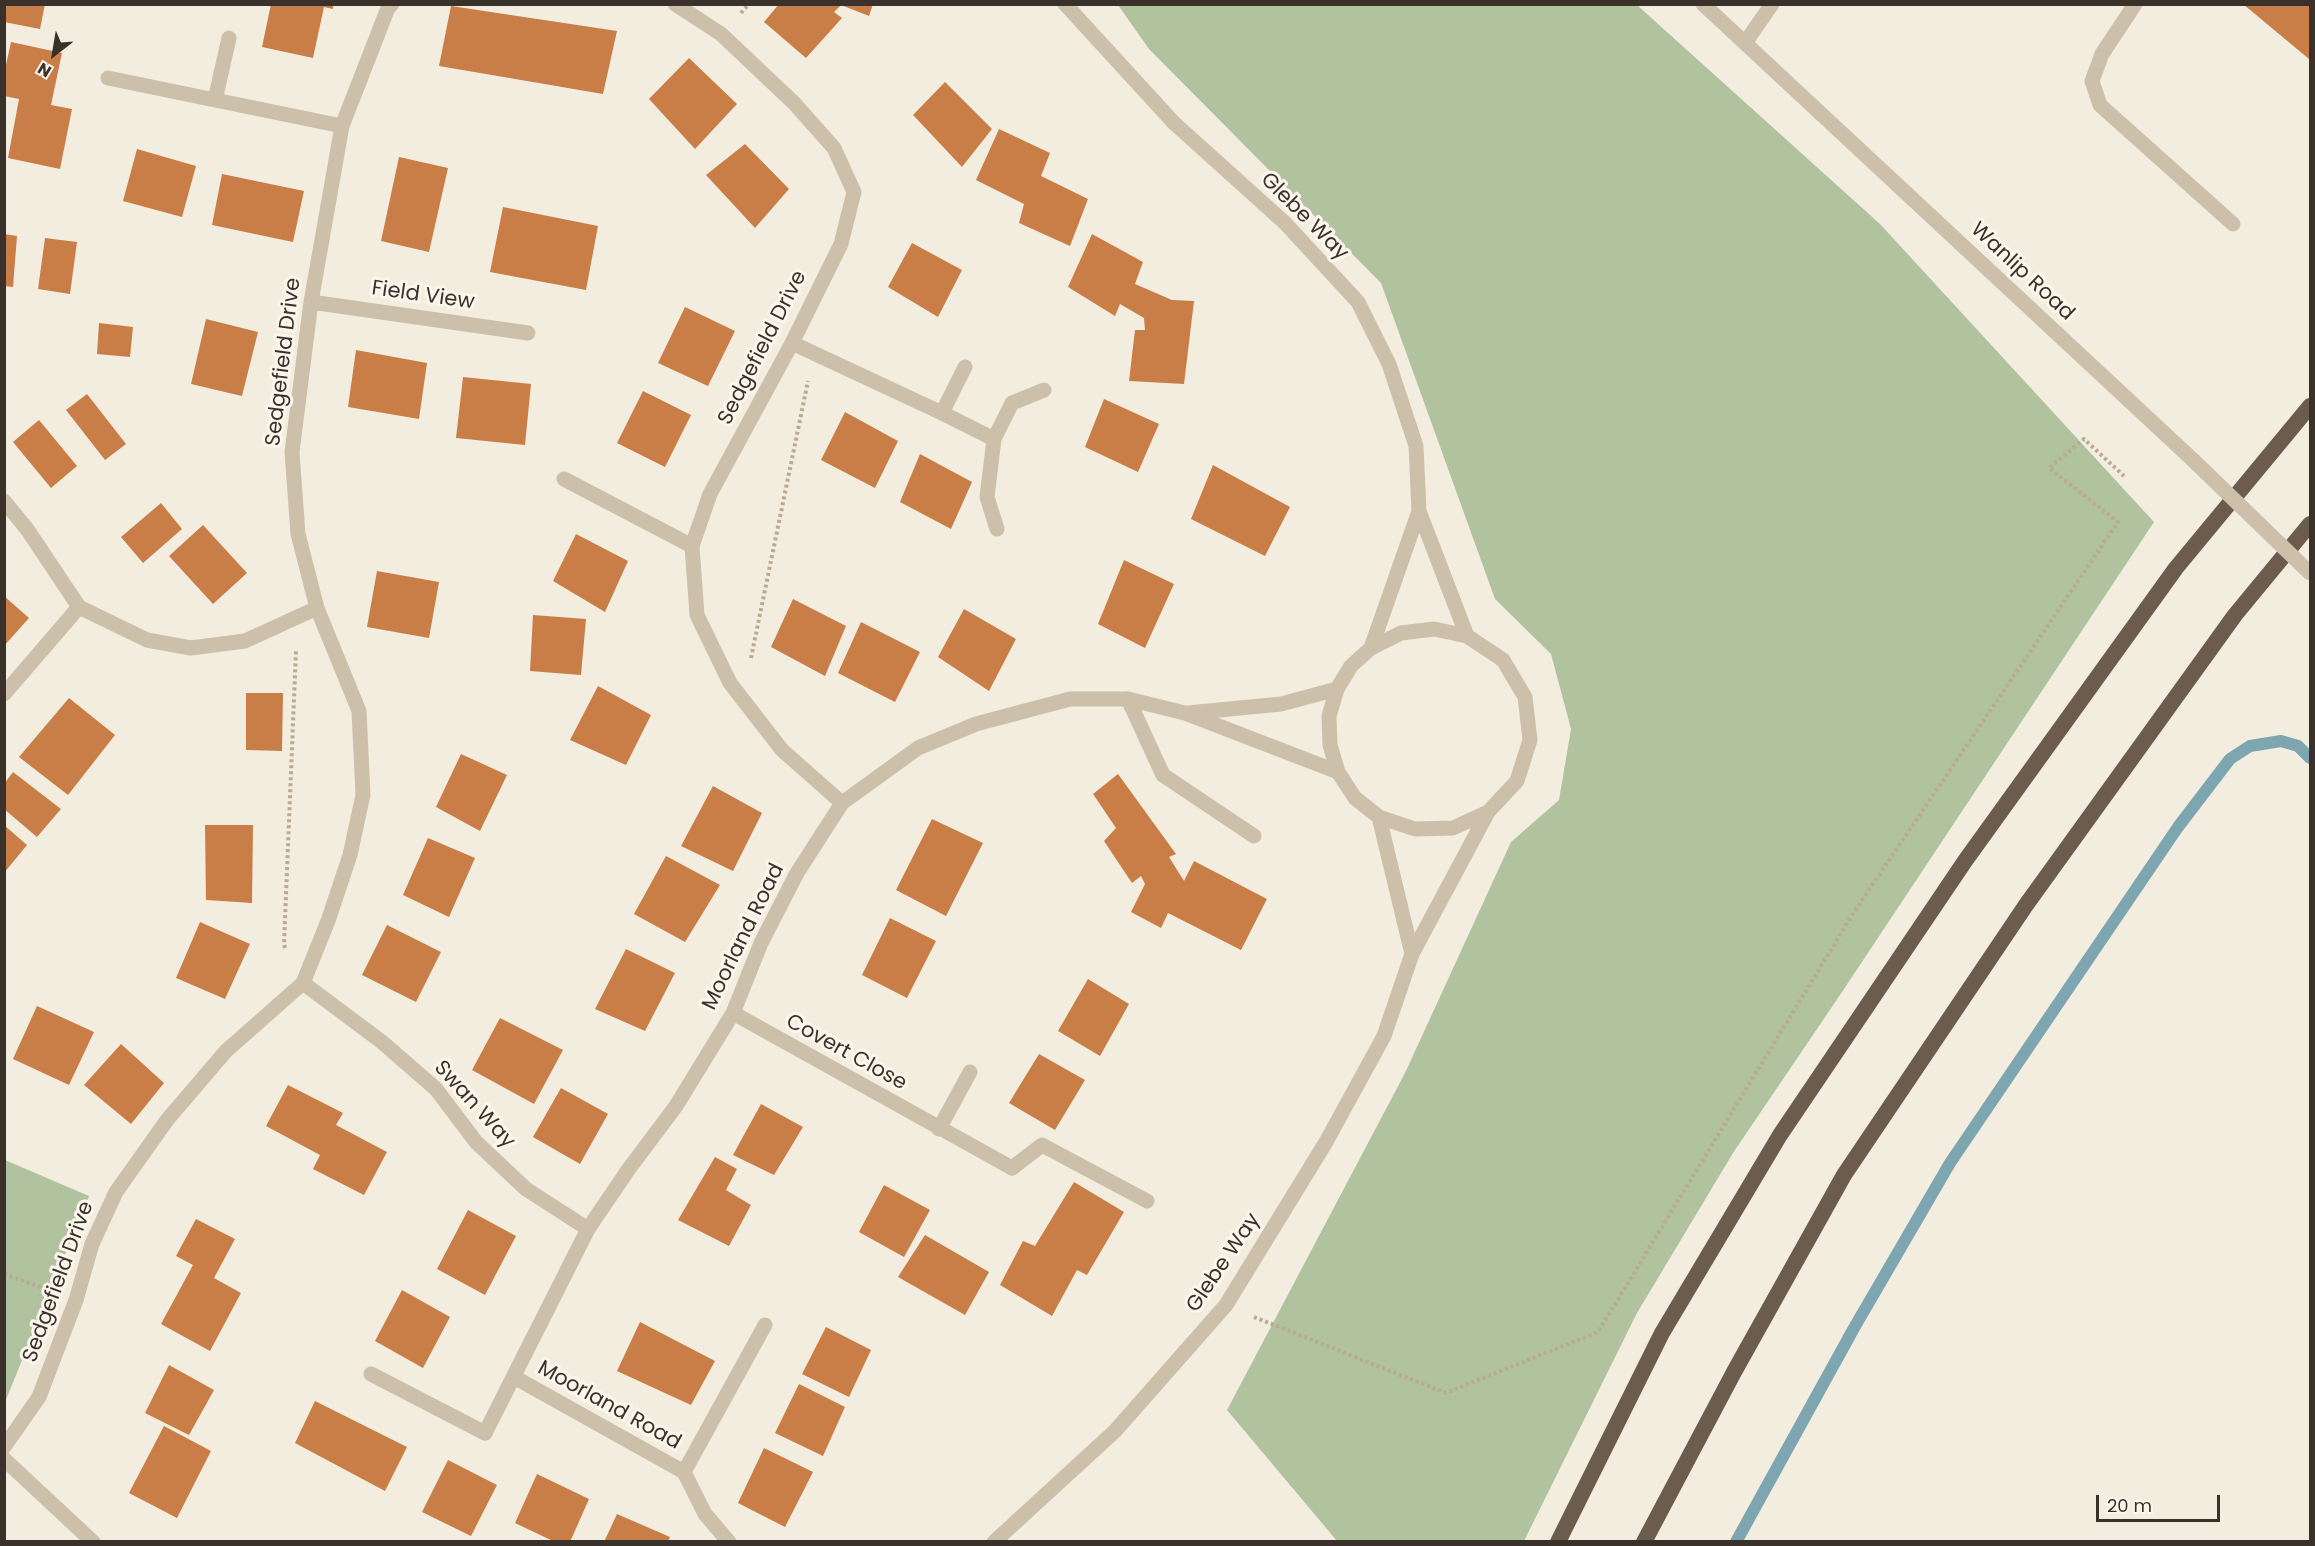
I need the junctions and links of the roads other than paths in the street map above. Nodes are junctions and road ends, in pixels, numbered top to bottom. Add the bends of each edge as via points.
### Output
1 (392, 4) edge
2 (675, 4) edge
3 (1065, 4) edge
4 (1703, 4) edge
5 (1772, 4) edge
6 (2135, 4) edge
7 (229, 38) dead end
8 (1745, 43) junction
9 (108, 78) dead end
10 (215, 100) junction
11 (342, 126) junction
12 (2234, 224) dead end
13 (311, 302) junction
14 (528, 333) dead end
15 (792, 343) junction
16 (965, 367) dead end
17 (1044, 390) dead end
18 (2310, 406) edge
19 (942, 412) junction
20 (994, 439) junction
21 (564, 479) dead end
22 (4, 501) edge
23 (1419, 511) junction
24 (2310, 524) edge
25 (997, 529) dead end
26 (692, 546) junction
27 (2310, 573) edge
28 (79, 606) junction
29 (316, 608) junction
30 (1467, 636) junction
31 (1371, 648) junction
32 (1337, 689) junction
33 (4, 694) edge
34 (1128, 699) junction
35 (1185, 714) junction
36 (1338, 772) junction
37 (842, 803) junction
38 (1488, 812) junction
39 (1379, 817) junction
40 (1254, 836) dead end
41 (1412, 954) junction
42 (303, 983) junction
43 (733, 1013) junction
44 (970, 1072) dead end
45 (939, 1129) junction
46 (1147, 1201) dead end
47 (588, 1229) junction
48 (765, 1325) dead end
49 (371, 1374) dead end
50 (514, 1377) junction
51 (4, 1447) edge
52 (4, 1459) edge
53 (684, 1472) junction
54 (93, 1542) edge
55 (729, 1542) edge
56 (994, 1542) edge
57 (1558, 1542) edge
58 (1644, 1542) edge

1 - 11 street, Sedgefield Drive
2 - 15 street, Sedgefield Drive via 721,34 794,104 834,148 854,192 841,244
3 - 23 street, Glebe Way via 1174,123 1285,223 1358,302 1389,364 1416,446
4 - 8 street, Wanlip Road
5 - 8 street
6 - 12 street via 2102,54 2092,81 2100,105
7 - 10 street
8 - 27 street, Wanlip Road, bridge
9 - 10 street
10 - 11 street
11 - 13 street, Sedgefield Drive
13 - 14 street, Field View
13 - 29 street, Sedgefield Drive via 292,452 298,534
15 - 19 street
15 - 26 street, Sedgefield Drive via 710,494
16 - 19 street
17 - 20 street via 1012,403
18 - 57 highway via 2169,578 1965,861 1780,1135 1662,1333
19 - 20 street
20 - 25 street via 987,497
21 - 26 street
22 - 28 street
23 - 30 street, Glebe Way
23 - 31 street, Glebe Way
24 - 58 highway via 2235,615 2026,905 1844,1175
26 - 37 street, Sedgefield Drive via 697,615 730,683 782,750
28 - 29 street via 147,640 191,648 245,641
28 - 33 street
29 - 42 street, Sedgefield Drive via 358,711 363,795 350,855
30 - 31 street via 1434,629 1401,633
30 - 38 street via 1503,660 1525,697 1529,729 1530,740 1517,781
31 - 32 street via 1351,666
32 - 35 street, Moorland Road via 1281,704
32 - 36 street via 1329,716 1330,745
34 - 35 street, Moorland Road
34 - 37 street, Moorland Road via 1070,699 976,724 918,748
34 - 40 street via 1163,775
35 - 36 street, Moorland Road
36 - 39 street via 1355,798
37 - 43 street, Moorland Road via 797,873 761,943
38 - 39 street via 1453,828 1414,830
38 - 41 street, Glebe Way
39 - 41 street
41 - 56 street, Glebe Way via 1384,1036 1326,1142 1226,1305 1115,1431
42 - 47 street, Swan Way via 382,1042 436,1089 476,1142 526,1189
42 - 51 street, Sedgefield Drive via 226,1051 167,1120 116,1192 92,1244 76,1300 39,1397
43 - 45 street, Covert Close
43 - 47 street, Moorland Road via 676,1106
44 - 45 street
45 - 46 street, Covert Close via 1012,1168 1042,1145
47 - 50 street, Moorland Road
48 - 53 street
49 - 50 street, Moorland Road via 485,1433
50 - 53 street, Moorland Road
52 - 54 street
53 - 55 street via 705,1514

